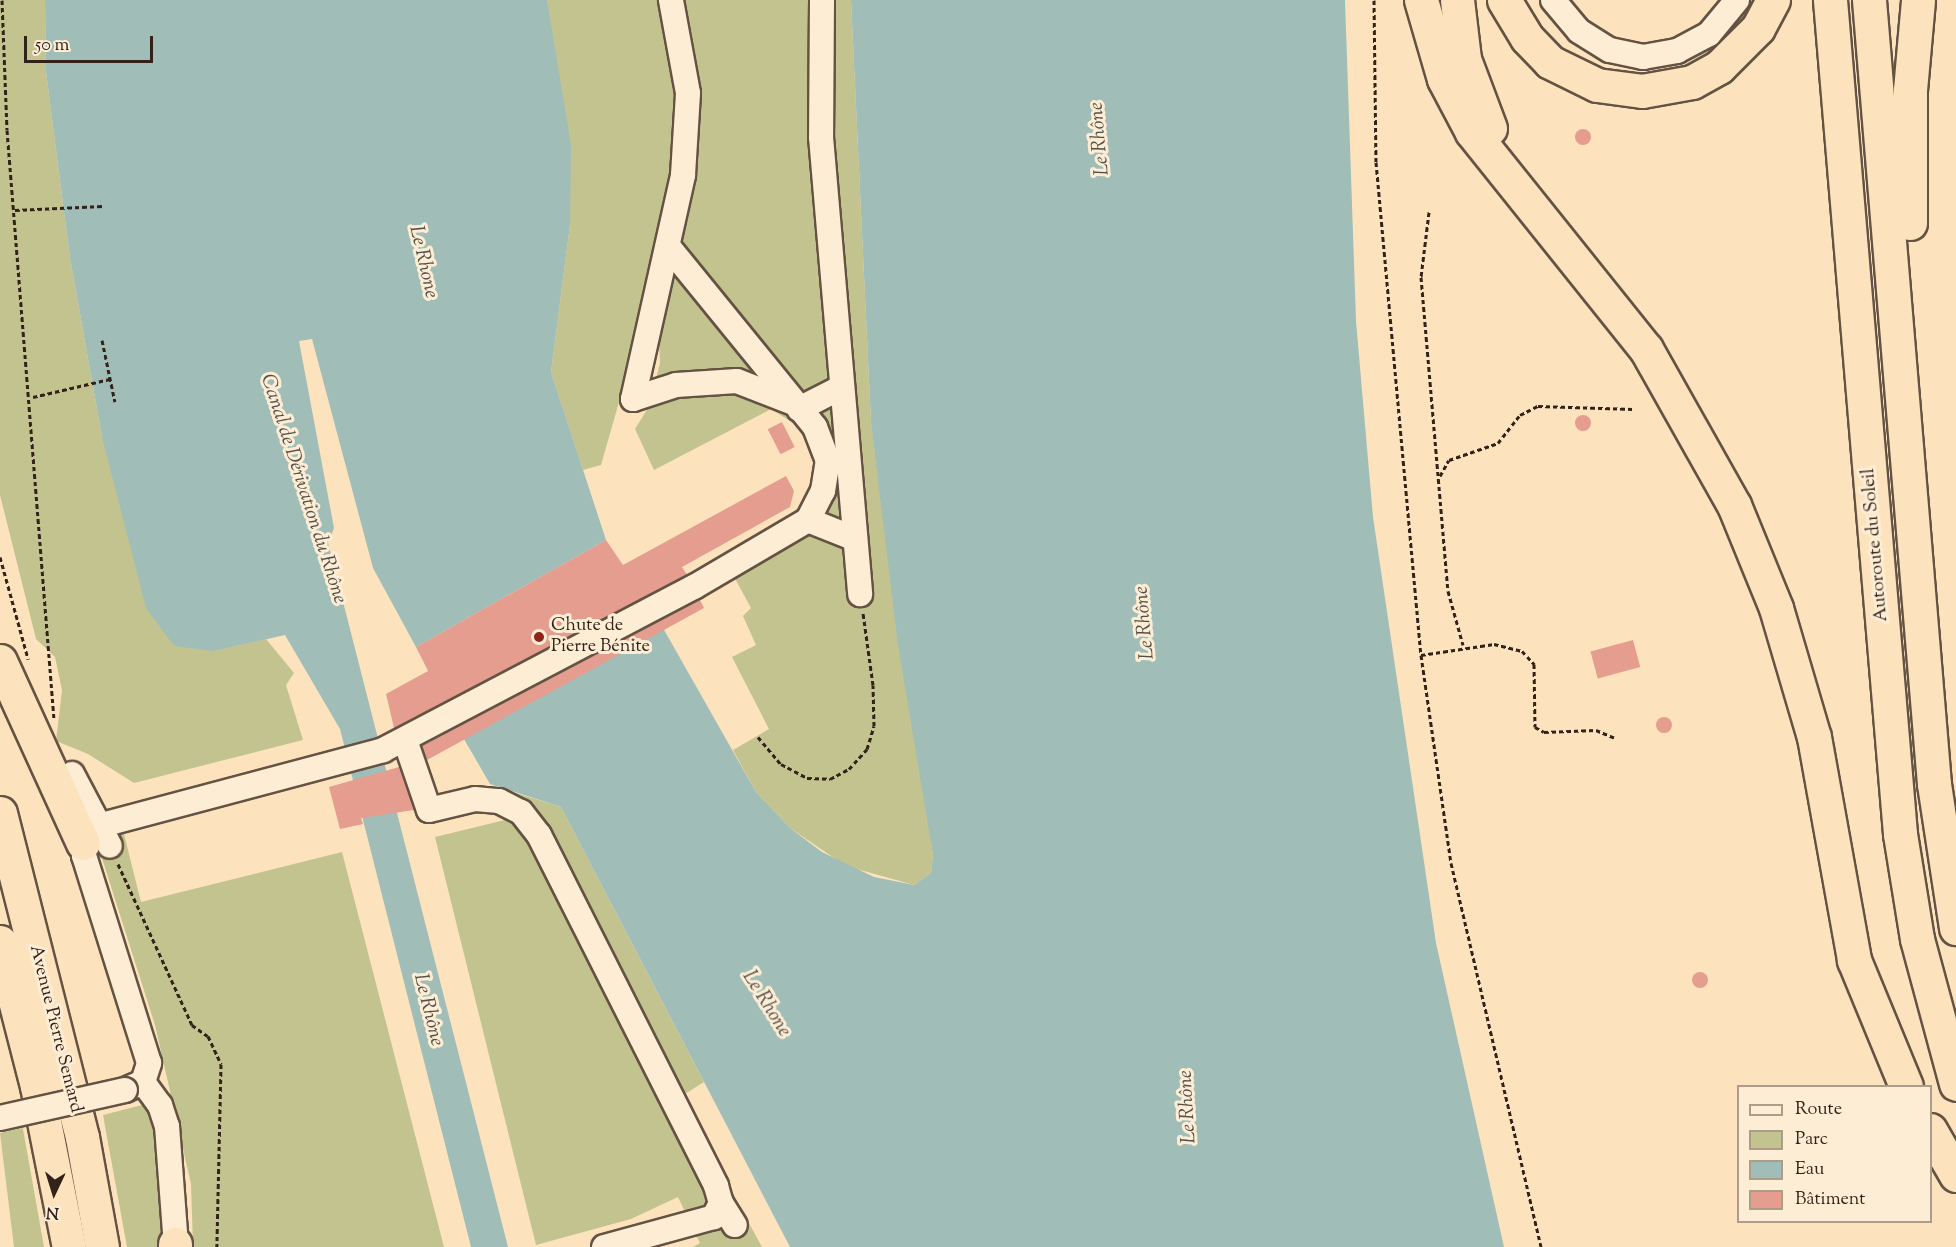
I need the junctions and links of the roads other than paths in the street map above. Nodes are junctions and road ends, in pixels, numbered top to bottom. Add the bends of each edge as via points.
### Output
1 (671, 0) edge
2 (822, 0) edge
3 (1421, 0) edge
4 (1457, 0) edge
5 (1504, 0) edge
6 (1553, 0) edge
7 (1737, 0) edge
8 (1773, 0) edge
9 (1830, 0) edge
10 (1869, 0) edge
11 (1918, 0) edge
12 (1561, 241) junction
13 (671, 250) junction
14 (1900, 362) junction
15 (842, 387) junction
16 (796, 406) junction
17 (837, 462) junction
18 (808, 520) junction
19 (853, 538) junction
20 (860, 594) road end
21 (0, 661) edge
22 (405, 740) junction
23 (72, 774) dead end
24 (0, 813) edge
25 (97, 838) junction
26 (1956, 928) edge
27 (0, 942) edge
28 (1956, 1084) edge
29 (1906, 1085) edge
30 (134, 1086) junction
31 (0, 1118) edge
32 (1932, 1133) edge
33 (1956, 1175) edge
34 (721, 1203) junction
35 (735, 1225) dead end
36 (175, 1246) edge
37 (69, 1247) edge
38 (102, 1247) edge
39 (604, 1247) edge

1 - 13 street via 688,93
2 - 15 street via 821,137
3 - 12 highway via 1455,104 1489,158
4 - 12 highway via 1464,59 1478,102
5 - 8 highway via 1527,38 1550,62 1597,85 1642,92 1692,82 1719,66 1758,28
6 - 7 street via 1579,32 1610,50 1643,57 1677,51 1709,34
9 - 28 highway, Autoroute du Soleil via 1900,834 1923,966
10 - 14 highway
11 - 14 highway via 1909,132 1915,327
12 - 29 highway via 1678,397 1758,560 1814,737 1854,960
13 - 16 street
13 - 16 street via 633,399 676,385 737,381
14 - 26 highway via 1934,784
15 - 16 street
15 - 17 street
16 - 17 street
17 - 18 street
17 - 19 street
18 - 19 street
18 - 22 street via 694,587
19 - 20 street
21 - 25 highway
22 - 25 street
22 - 34 street via 429,810 475,799 499,801 521,812 539,835
23 - 25 street
24 - 38 highway, Avenue Pierre Semard via 82,1137
25 - 30 street via 149,1063
27 - 37 highway, Avenue Pierre Semard via 37,1086
30 - 31 street, bridge
30 - 36 street via 160,1105 167,1126
32 - 33 highway
34 - 35 street
34 - 39 street via 714,1217 699,1223

